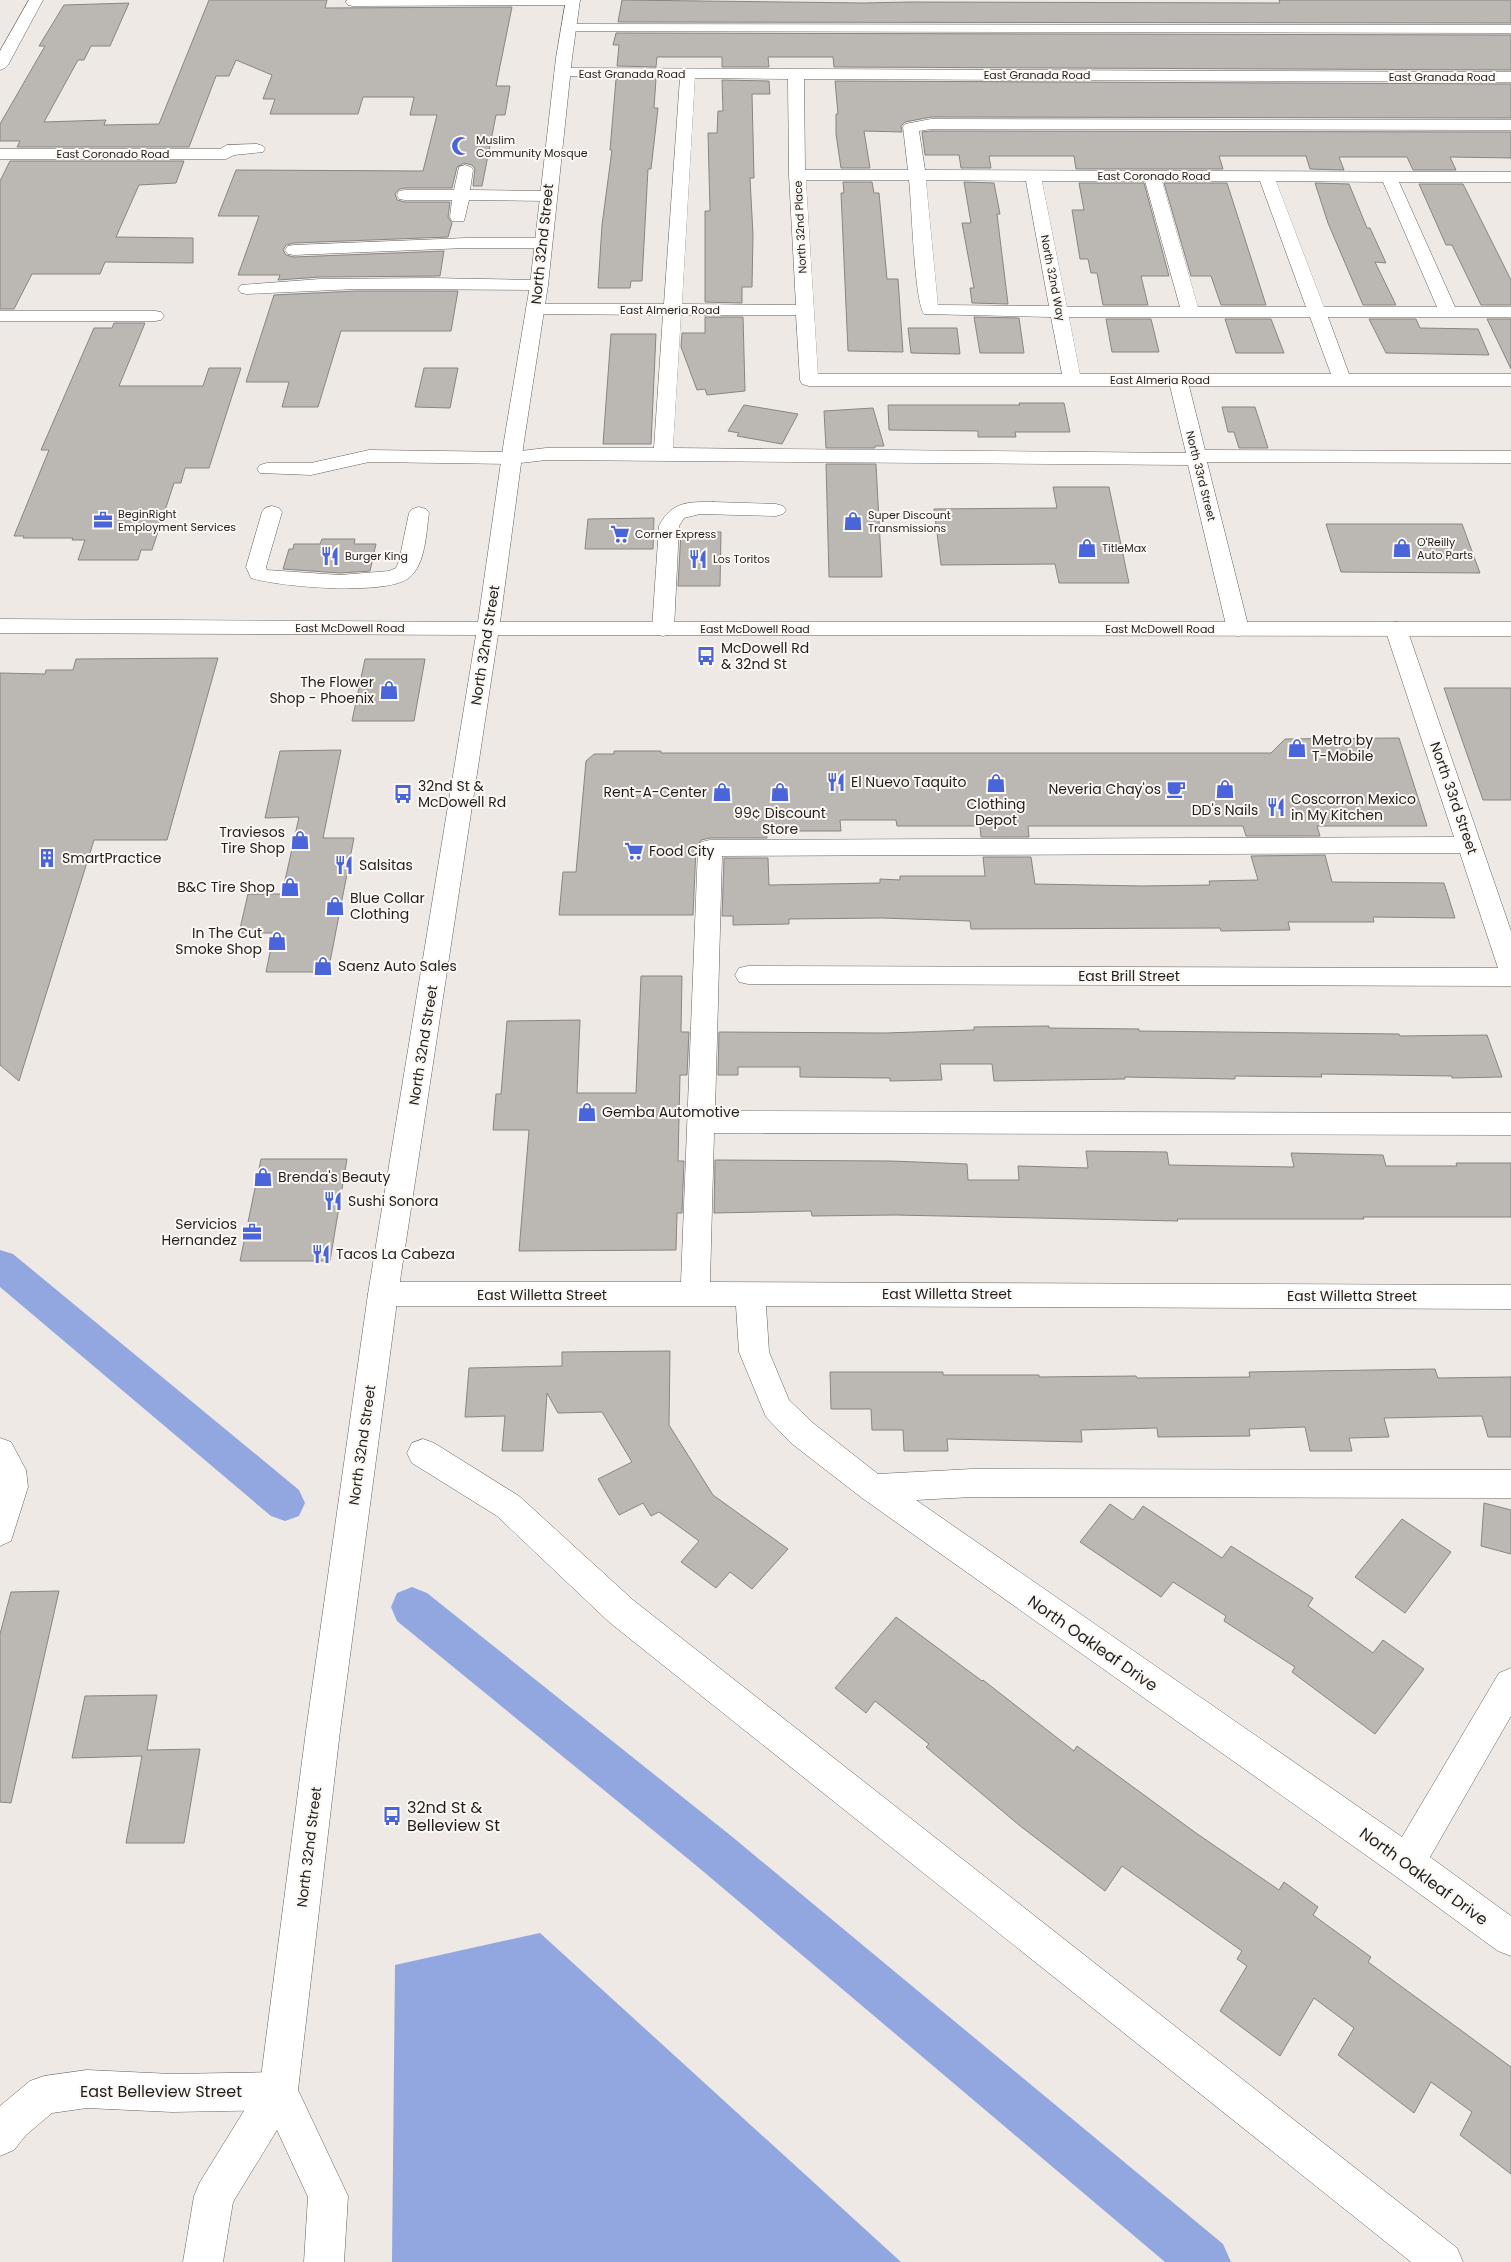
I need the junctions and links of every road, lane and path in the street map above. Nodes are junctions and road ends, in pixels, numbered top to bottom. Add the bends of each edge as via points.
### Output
1 (36, 0) edge
2 (573, 1) edge
3 (353, 2) dead end
4 (568, 28) junction
5 (1511, 29) edge
6 (0, 65) edge
7 (562, 74) junction
8 (688, 74) junction
9 (796, 74) junction
10 (1511, 77) edge
11 (1511, 125) edge
12 (257, 149) dead end
13 (0, 154) edge
14 (465, 170) dead end
15 (797, 175) junction
16 (917, 175) junction
17 (1033, 176) junction
18 (1152, 176) junction
19 (1266, 176) junction
20 (1389, 177) junction
21 (1509, 181) edge
22 (462, 196) junction
23 (548, 196) junction
24 (400, 212) dead end
25 (458, 218) dead end
26 (543, 243) junction
27 (294, 250) dead end
28 (539, 285) junction
29 (247, 289) dead end
30 (535, 309) junction
31 (671, 310) junction
32 (804, 310) junction
33 (1059, 312) junction
34 (1191, 312) junction
35 (1316, 312) junction
36 (1448, 312) junction
37 (1511, 312) edge
38 (0, 316) edge
39 (155, 316) dead end
40 (809, 380) joint
41 (1072, 380) junction
42 (1178, 380) junction
43 (1342, 380) junction
44 (1511, 380) edge
45 (663, 454) junction
46 (1511, 457) edge
47 (512, 458) junction
48 (1197, 458) junction
49 (267, 469) dead end
50 (776, 510) dead end
51 (272, 512) dead end
52 (419, 513) dead end
53 (0, 626) edge
54 (488, 629) junction
55 (663, 629) junction
56 (1238, 629) junction
57 (1396, 629) junction
58 (1511, 629) edge
59 (1470, 845) junction
60 (1511, 968) edge
61 (748, 975) dead end
62 (1511, 977) edge
63 (702, 1122) junction
64 (1511, 1124) edge
65 (383, 1294) junction
66 (695, 1295) junction
67 (751, 1295) junction
68 (1511, 1297) edge
69 (0, 1452) edge
70 (423, 1453) dead end
71 (1511, 1484) edge
72 (874, 1488) junction
73 (0, 1531) edge
74 (1511, 1684) edge
75 (1407, 1862) junction
76 (1511, 1938) edge
77 (279, 2091) junction
78 (0, 2136) edge
79 (203, 2262) edge
80 (324, 2262) edge
81 (1443, 2262) edge

1 - 6 street
2 - 3 street
2 - 4 street, North 32nd Street
4 - 5 street
4 - 7 street, North 32nd Street
7 - 8 street, East Granada Road
7 - 23 street, North 32nd Street
8 - 9 street, East Granada Road
8 - 31 street
9 - 10 street, East Granada Road
9 - 15 street, North 32nd Place
11 - 16 street via 931,124 911,127
12 - 13 street, East Coronado Road via 227,150 226,154
14 - 22 street
15 - 16 street, East Coronado Road
15 - 32 street, North 32nd Place
16 - 17 street, East Coronado Road
16 - 33 street via 930,310
17 - 18 street, East Coronado Road
17 - 33 street, North 32nd Way
18 - 19 street, East Coronado Road
18 - 34 street
19 - 20 street, East Coronado Road
19 - 35 street
20 - 21 street, East Coronado Road
20 - 36 street
22 - 23 street
22 - 24 street via 406,187
22 - 25 street
23 - 26 street, North 32nd Street
26 - 27 street
26 - 28 street, North 32nd Street
28 - 29 street via 308,284
28 - 30 street, North 32nd Street
30 - 31 street, East Almeria Road
30 - 47 street, North 32nd Street
31 - 32 street, East Almeria Road
31 - 45 street
32 - 40 street, North 32nd Place
33 - 34 street
33 - 41 street, North 32nd Way
34 - 35 street
35 - 36 street
35 - 43 street
36 - 37 street
38 - 39 street
40 - 41 street, East Almeria Road
41 - 42 street, East Almeria Road
42 - 43 street, East Almeria Road
42 - 48 street, North 33rd Street
43 - 44 street, East Almeria Road
45 - 47 street via 546,454
45 - 48 street
46 - 48 street
47 - 49 street via 369,456 311,469
47 - 54 street, North 32nd Street
48 - 56 street, North 33rd Street
50 - 55 street via 694,509 680,512 672,519
51 - 52 street via 256,567 258,574 266,578 371,580 387,579 405,570
53 - 54 street, East McDowell Road
54 - 55 street, East McDowell Road
54 - 65 street, North 32nd Street
55 - 56 street, East McDowell Road
56 - 57 street, East McDowell Road
57 - 58 street, East McDowell Road
57 - 59 street, North 33rd Street
59 - 60 street, North 33rd Street
59 - 63 street via 710,848
61 - 62 street, East Brill Street
63 - 64 street
63 - 66 street
65 - 66 street, East Willetta Street
65 - 77 street, North 32nd Street
66 - 67 street, East Willetta Street
67 - 68 street, East Willetta Street
67 - 72 street, North Oakleaf Drive via 754,1352 777,1408 802,1433
69 - 73 street via 10,1470 12,1487
70 - 81 street via 508,1506 621,1611
71 - 72 street via 972,1483
72 - 75 street, North Oakleaf Drive
74 - 75 street
75 - 76 street, North Oakleaf Drive
77 - 78 street, East Belleview Street via 172,2093 87,2089 44,2095 12,2121
77 - 79 street, North 32nd Street via 214,2196
77 - 80 street via 328,2196

